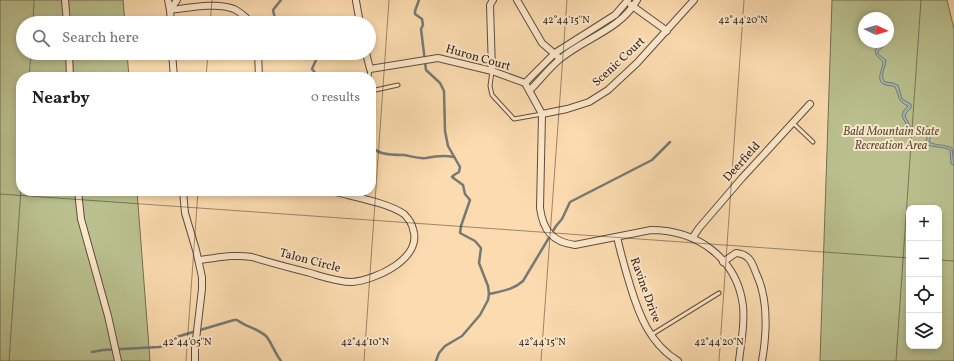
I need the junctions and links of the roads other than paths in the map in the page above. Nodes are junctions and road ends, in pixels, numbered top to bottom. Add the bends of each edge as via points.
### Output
1 (65, 0) edge
2 (168, 0) edge
3 (177, 0) edge
4 (493, 0) edge
5 (517, 0) edge
6 (637, 0) edge
7 (694, 0) edge
8 (356, 1) edge
9 (627, 1) edge
10 (633, 6) junction
11 (170, 10) junction
12 (66, 16) edge
13 (170, 16) edge
14 (243, 16) edge
15 (359, 16) edge
16 (667, 31) junction
17 (555, 53) junction
18 (560, 59) junction
19 (69, 60) edge
20 (173, 60) edge
21 (258, 60) edge
22 (368, 60) edge
23 (370, 69) junction
24 (492, 70) junction
25 (70, 72) edge
26 (174, 72) edge
27 (259, 72) edge
28 (370, 72) edge
29 (525, 84) junction
30 (398, 85) dead end
31 (376, 90) edge
32 (530, 90) junction
33 (810, 104) dead end
34 (542, 114) junction
35 (793, 123) junction
36 (813, 142) dead end
37 (79, 196) edge
38 (183, 196) edge
39 (351, 196) edge
40 (617, 237) junction
41 (693, 237) junction
42 (199, 260) junction
43 (723, 262) junction
44 (719, 293) dead end
45 (650, 335) junction
46 (118, 361) edge
47 (196, 361) edge
48 (678, 361) edge
49 (739, 361) edge
50 (762, 361) edge

1 - 12 street
2 - 11 street
3 - 11 street
4 - 24 street via 490,4
5 - 17 street via 542,43
6 - 10 street
7 - 16 street, Scenic Court
8 - 15 street
9 - 10 street
9 - 17 street via 615,15
10 - 16 street
10 - 18 street via 615,25
11 - 13 street
11 - 14 street via 224,7
16 - 34 street, Scenic Court via 608,90 589,102
17 - 18 street
17 - 29 street
18 - 32 street
19 - 25 street
20 - 26 street
21 - 27 street
22 - 23 street
23 - 24 street, Huron Court via 438,58
23 - 28 lane
24 - 29 street, Huron Court
24 - 34 lane via 492,95 514,119
29 - 32 street
30 - 31 lane
32 - 34 street
33 - 35 street, Deerfield
34 - 40 street via 540,208 541,220 546,230 554,239 575,245
35 - 36 lane
35 - 41 street, Deerfield via 742,178
37 - 46 street via 81,219
38 - 42 street via 185,213
39 - 42 street, Talon Circle via 388,206 405,215 412,225 415,233 411,252 386,271 352,282 335,280 246,256 227,255
40 - 41 street via 651,230 678,232
40 - 45 street, Ravine Drive via 637,307
41 - 43 street via 701,241
42 - 47 street via 202,289
43 - 49 street via 732,273 743,306
43 - 50 street via 736,253 743,254 749,257 759,279 765,300 766,318
44 - 45 lane
45 - 48 street, Ravine Drive via 664,352

